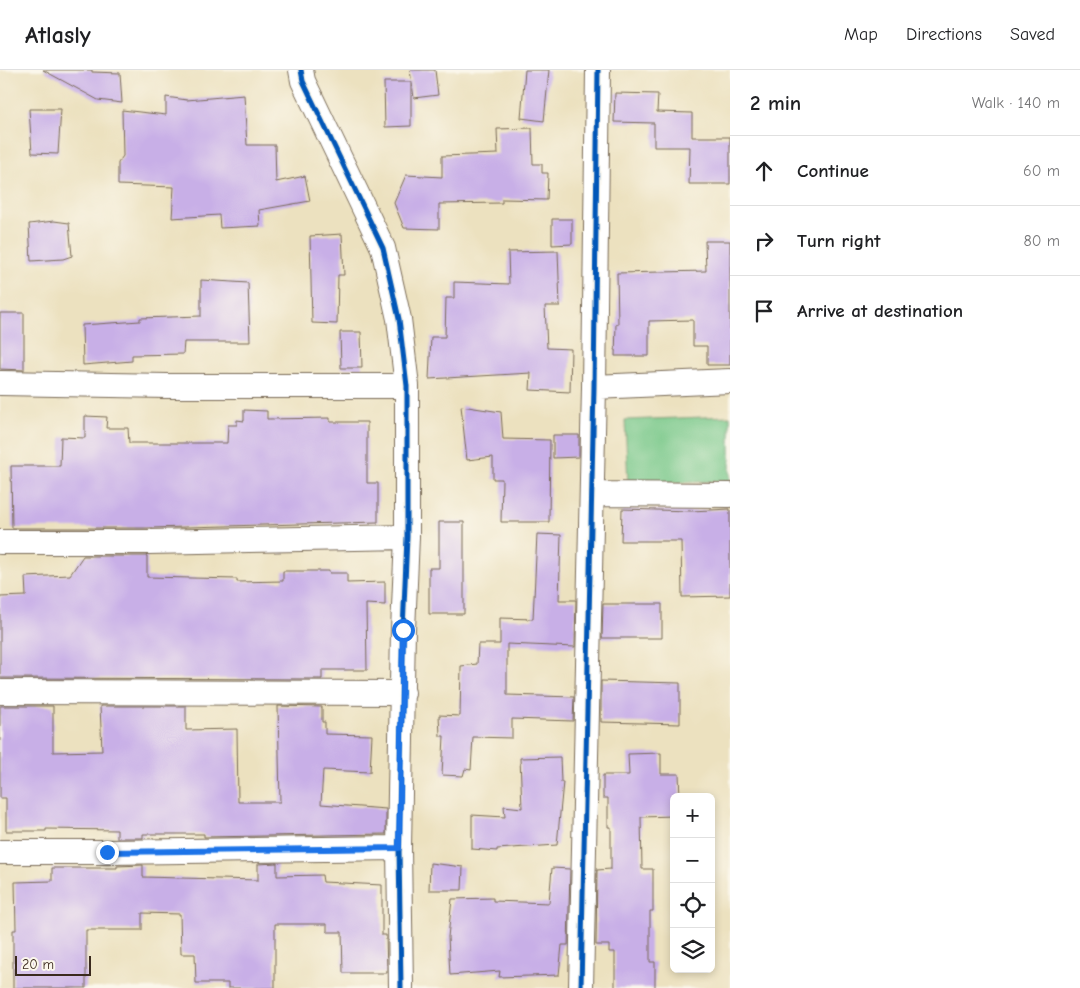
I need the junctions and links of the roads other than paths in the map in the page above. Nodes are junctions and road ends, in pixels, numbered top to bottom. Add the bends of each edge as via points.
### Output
1 (300, 70) edge
2 (598, 70) edge
3 (730, 381) edge
4 (0, 384) edge
5 (407, 386) junction
6 (594, 387) junction
7 (592, 494) junction
8 (730, 495) edge
9 (407, 537) junction
10 (0, 542) edge
11 (0, 692) edge
12 (403, 693) junction
13 (399, 848) junction
14 (0, 852) edge
15 (401, 988) edge
16 (581, 988) edge

1 - 5 street via 383,248 399,319
2 - 6 street
3 - 6 street
4 - 5 street
5 - 9 street
6 - 7 street
7 - 8 street
7 - 16 street
9 - 10 street
9 - 12 street
11 - 12 street
12 - 13 street
13 - 14 street
13 - 15 street

